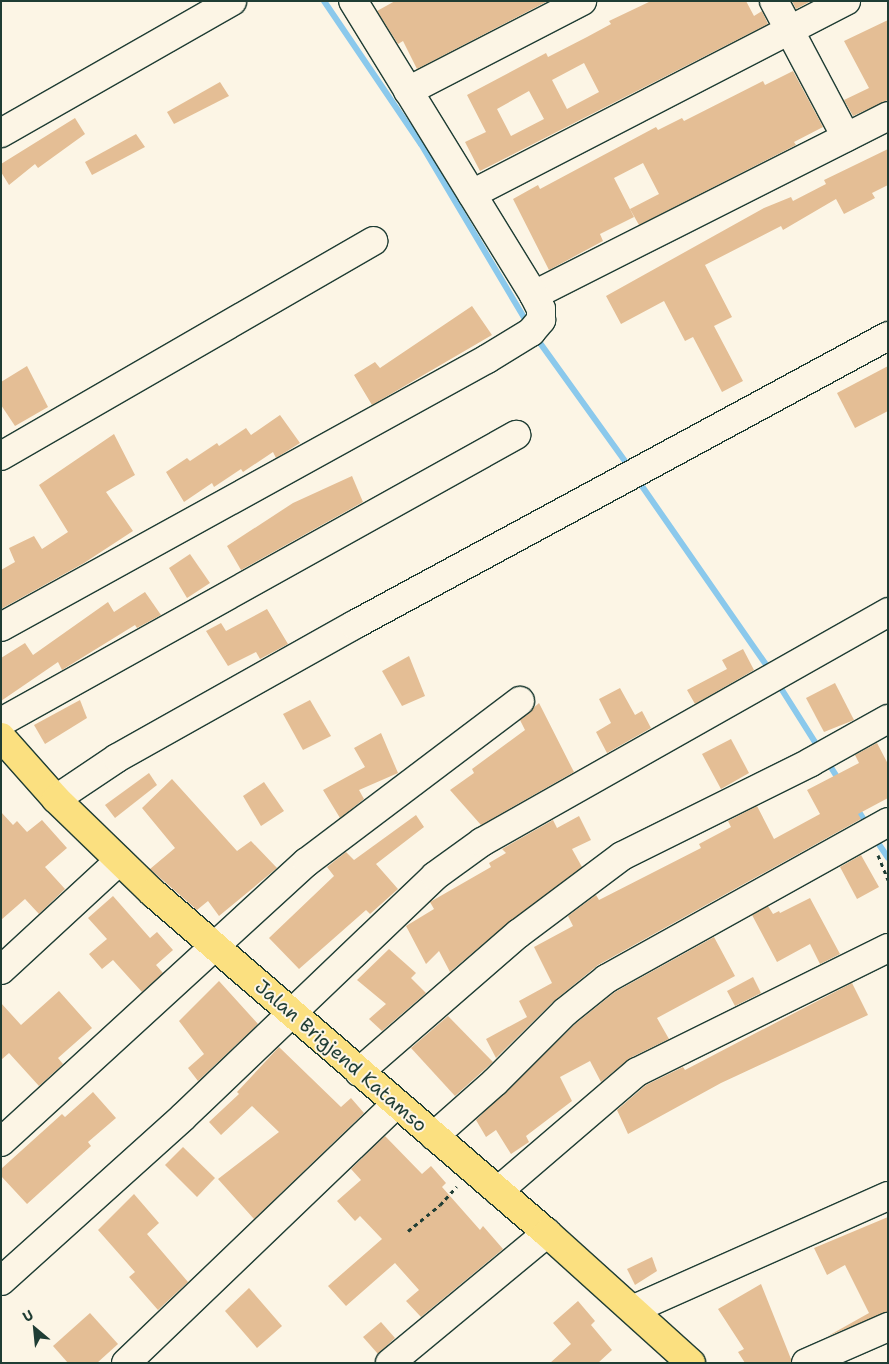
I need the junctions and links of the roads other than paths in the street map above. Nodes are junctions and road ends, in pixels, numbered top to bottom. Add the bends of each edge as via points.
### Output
1 (232, 1) edge
2 (353, 1) edge
3 (582, 1) edge
4 (774, 1) edge
5 (846, 1) edge
6 (789, 31) junction
7 (408, 91) junction
8 (888, 116) edge
9 (1, 133) edge
10 (846, 137) junction
11 (472, 194) junction
12 (373, 240) dead end
13 (534, 295) junction
14 (888, 336) edge
15 (516, 435) dead end
16 (1, 456) edge
17 (888, 612) edge
18 (1, 627) edge
19 (520, 701) dead end
20 (888, 719) edge
21 (1, 722) edge
22 (1, 737) edge
23 (56, 799) junction
24 (888, 822) edge
25 (119, 861) junction
26 (214, 946) junction
27 (888, 948) edge
28 (1, 970) edge
29 (290, 1014) junction
30 (359, 1072) junction
31 (396, 1104) junction
32 (434, 1136) junction
33 (1, 1142) edge
34 (498, 1191) junction
35 (888, 1196) edge
36 (547, 1233) junction
37 (1, 1281) edge
38 (634, 1309) junction
39 (888, 1327) edge
40 (126, 1363) edge
41 (390, 1363) edge
42 (691, 1363) edge
43 (806, 1363) edge

1 - 9 street
2 - 7 street
3 - 7 street
4 - 6 street
5 - 6 street
6 - 10 street
6 - 11 street
7 - 11 street
8 - 10 street
10 - 13 street
11 - 13 street
12 - 16 street
13 - 18 street via 542,314 531,332
14 - 23 street via 354,625 117,758
15 - 21 street
17 - 29 street via 482,842 403,903
19 - 26 street via 322,850
20 - 30 street via 811,762 662,833 614,861 518,934
22 - 23 highway, Jalan Brigjend Katamso
23 - 25 highway, Jalan Brigjend Katamso
24 - 32 street via 606,979 565,1012 495,1082
25 - 26 highway, Jalan Brigjend Katamso
25 - 28 street
26 - 29 highway, Jalan Brigjend Katamso
26 - 33 street
27 - 34 street via 637,1072
29 - 30 highway, Jalan Brigjend Katamso
29 - 37 street via 183,1117
30 - 31 highway, Jalan Brigjend Katamso
31 - 32 highway, Jalan Brigjend Katamso
31 - 40 street
32 - 34 highway, Jalan Brigjend Katamso
34 - 36 highway, Jalan Brigjend Katamso
35 - 38 street
36 - 38 highway, Jalan Brigjend Katamso
36 - 41 street
38 - 42 highway, Jalan Brigjend Katamso
39 - 43 street

